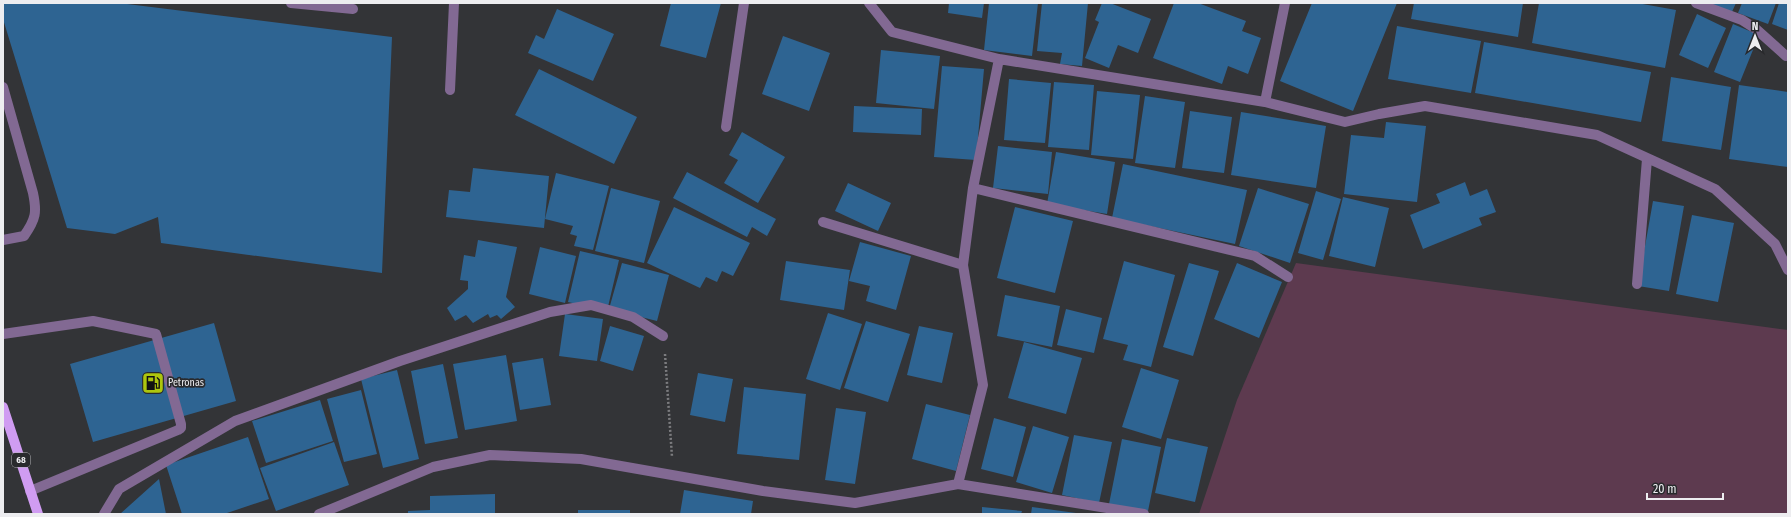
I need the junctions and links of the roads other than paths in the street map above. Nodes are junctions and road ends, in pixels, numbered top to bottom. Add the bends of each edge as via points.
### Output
1 (291, 3) edge
2 (454, 3) edge
3 (744, 3) edge
4 (869, 3) edge
5 (1285, 3) edge
6 (1696, 3) edge
7 (353, 9) dead end
8 (1786, 56) dead end
9 (999, 59) junction
10 (3, 87) edge
11 (450, 90) dead end
12 (1265, 102) junction
13 (726, 128) dead end
14 (1647, 159) junction
15 (973, 188) junction
16 (823, 222) dead end
17 (3, 240) edge
18 (963, 266) junction
19 (1788, 270) edge
20 (1288, 277) dead end
21 (1637, 284) dead end
22 (3, 334) edge
23 (663, 336) road end
24 (3, 407) edge
25 (958, 484) junction
26 (30, 490) junction
27 (38, 514) edge
28 (104, 514) edge
29 (319, 514) edge
30 (1144, 514) edge

1 - 7 street
2 - 11 street
3 - 13 street
4 - 9 street via 892,32
5 - 12 street
6 - 8 street via 1742,20
9 - 12 street
9 - 15 street
10 - 17 street via 36,210 24,236
12 - 14 street via 1345,122 1425,106 1597,135
14 - 19 street via 1715,189 1776,244
14 - 21 street
15 - 18 street
15 - 20 street via 1255,256
16 - 18 street
18 - 25 street via 983,384
22 - 26 street via 93,321 156,334 180,424 178,430
23 - 28 street via 633,317 591,305 550,312 400,360 235,421 119,489
24 - 26 main road, 68
25 - 29 street via 854,503 763,491 580,459 490,455 433,467
25 - 30 street
26 - 27 main road, 68

